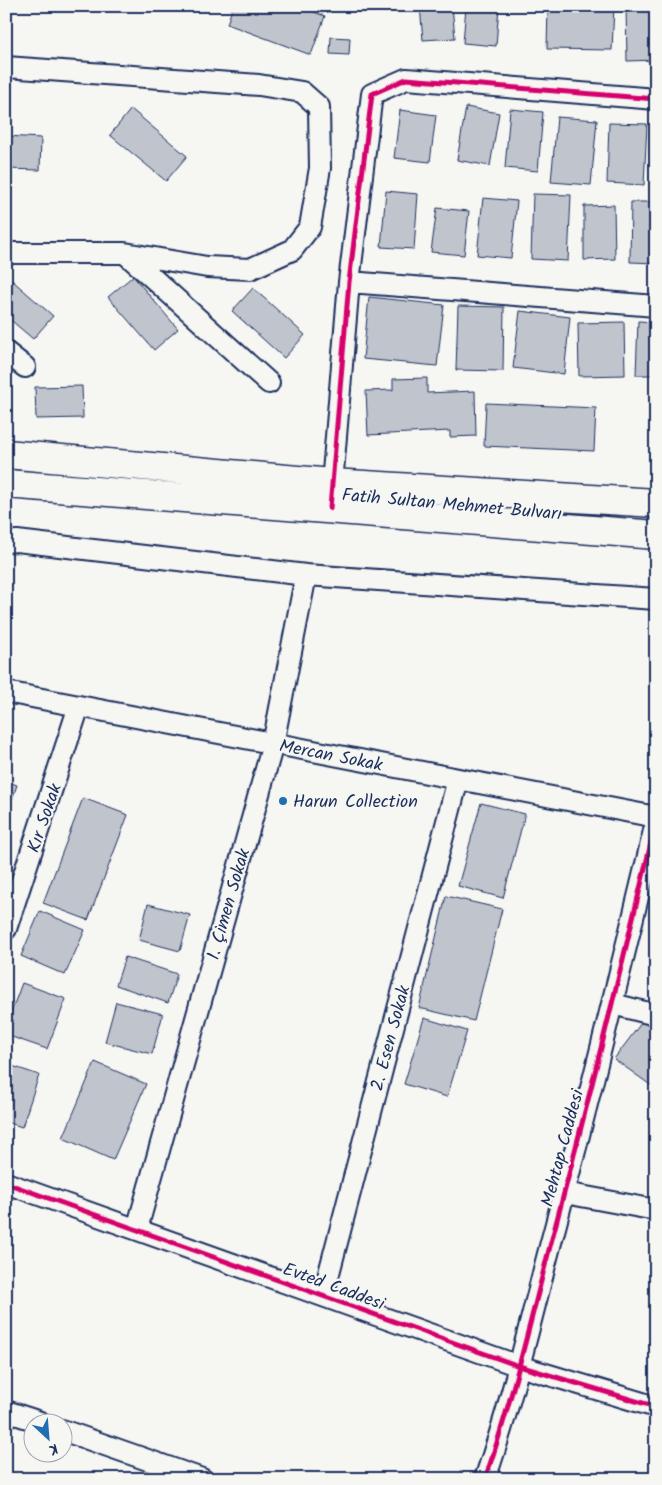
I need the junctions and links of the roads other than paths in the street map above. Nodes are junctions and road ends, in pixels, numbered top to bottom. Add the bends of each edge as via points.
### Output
1 (6, 67) edge
2 (656, 99) edge
3 (6, 253) edge
4 (124, 253) junction
5 (349, 282) junction
6 (656, 306) edge
7 (6, 352) edge
8 (25, 367) dead end
9 (269, 383) dead end
10 (6, 454) edge
11 (6, 484) edge
12 (331, 496) junction
13 (656, 503) edge
14 (656, 534) edge
15 (6, 542) edge
16 (306, 575) junction
17 (656, 598) edge
18 (6, 692) edge
19 (79, 706) junction
20 (273, 744) junction
21 (458, 779) junction
22 (656, 818) edge
23 (656, 822) edge
24 (6, 929) edge
25 (613, 1004) junction
26 (656, 1015) edge
27 (6, 1183) edge
28 (565, 1193) junction
29 (656, 1210) edge
30 (137, 1230) junction
31 (323, 1296) junction
32 (518, 1366) junction
33 (656, 1407) edge
34 (6, 1411) edge
35 (22, 1416) edge
36 (72, 1434) edge
37 (202, 1479) edge
38 (485, 1479) edge

1 - 4 street via 258,85 302,92 320,107 320,168 310,227 292,250 250,269 207,267
2 - 5 street via 406,79 372,94
3 - 4 street
4 - 9 street
5 - 6 street
5 - 12 street
7 - 8 street
10 - 12 main road, Fatih Sultan Mehmet Bulvarı
11 - 12 main road, Fatih Sultan Mehmet Bulvarı
12 - 13 main road, Fatih Sultan Mehmet Bulvarı
12 - 14 main road, Fatih Sultan Mehmet Bulvarı
15 - 16 street
16 - 17 street
16 - 20 street, 1. Çimen Sokak
18 - 19 street, Mercan Sokak
19 - 20 street, Mercan Sokak
19 - 24 street, Kır Sokak
20 - 21 street, Mercan Sokak
20 - 30 street, 1. Çimen Sokak
21 - 22 street, Mercan Sokak
21 - 31 street, 2. Esen Sokak
23 - 25 street, Mehtap Caddesi
25 - 26 street
25 - 28 street, Mehtap Caddesi
27 - 30 street, Evted Caddesi
28 - 29 street
28 - 32 street, Mehtap Caddesi
30 - 31 street, Evted Caddesi
31 - 32 street, Evted Caddesi
32 - 33 street, Evted Caddesi
32 - 38 street, Mehtap Caddesi
34 - 35 street
36 - 37 street

